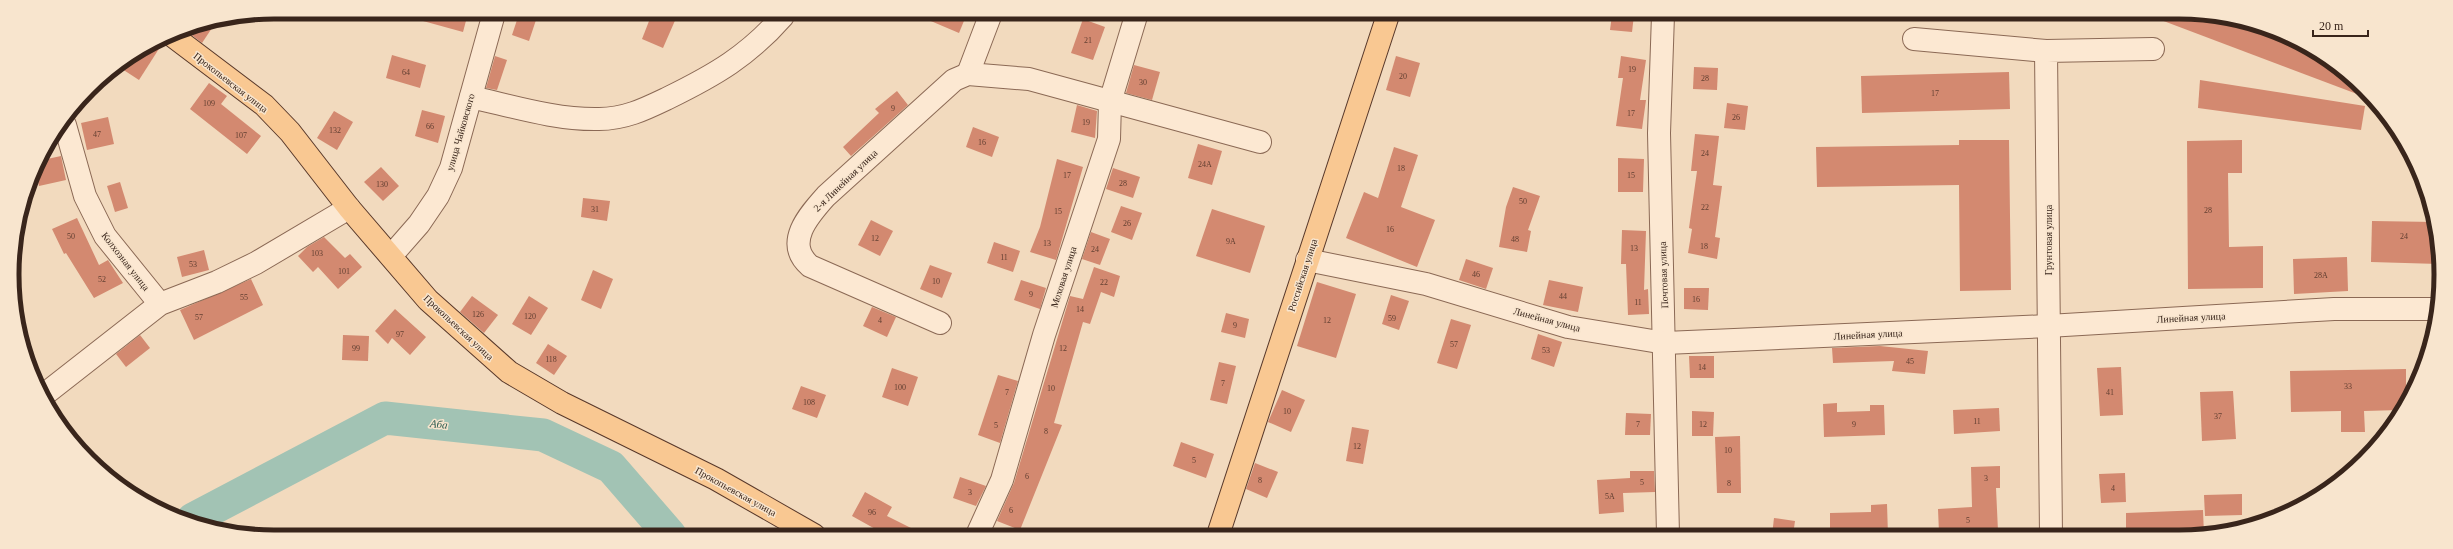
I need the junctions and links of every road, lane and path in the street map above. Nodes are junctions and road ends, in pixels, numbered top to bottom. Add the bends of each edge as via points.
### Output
1 (492, 19) edge
2 (780, 19) edge
3 (989, 19) edge
4 (1135, 19) edge
5 (1387, 19) edge
6 (1663, 19) edge
7 (176, 38) edge
8 (1914, 39) dead end
9 (2153, 49) dead end
10 (2046, 51) junction
11 (968, 74) junction
12 (471, 97) junction
13 (1110, 102) junction
14 (65, 129) edge
15 (1260, 142) dead end
16 (349, 208) junction
17 (391, 256) junction
18 (1307, 260) junction
19 (160, 304) junction
20 (2432, 309) edge
21 (940, 324) dead end
22 (2048, 326) junction
23 (1665, 343) junction
24 (47, 392) edge
25 (805, 530) edge
26 (979, 530) edge
27 (1220, 530) edge
28 (1668, 530) edge
29 (2052, 530) edge

1 - 12 street, улица Чайковского
2 - 12 street via 763,38 716,75 633,115 599,119 550,114
3 - 11 street
4 - 13 street, Моховая улица
5 - 18 main road, Российская улица
6 - 23 street, Почтовая улица via 1659,133
7 - 16 main road, Прокопьевская улица via 264,105 290,132
8 - 10 street
9 - 10 street
10 - 22 street, Грунтовая улица
11 - 13 street via 1029,79
11 - 21 street, 2-я Линейная улица via 954,80 826,196 810,214 801,231 798,246 801,258 810,266
12 - 17 street, улица Чайковского via 451,168 438,196 419,224
13 - 15 street
13 - 26 street, Моховая улица via 1109,139 1044,335 1002,480
14 - 19 street, Колхозная улица via 85,196 105,236
16 - 17 main road, Прокопьевская улица
16 - 19 street via 256,263 217,282
17 - 25 main road, Прокопьевская улица via 428,300 509,372 562,403 716,479
18 - 23 street, Линейная улица via 1426,284 1568,327
18 - 27 main road, Российская улица
19 - 24 street
20 - 22 street, Линейная улица via 2334,309
22 - 23 street, Линейная улица
22 - 29 street, Грунтовая улица
23 - 28 street, Почтовая улица

